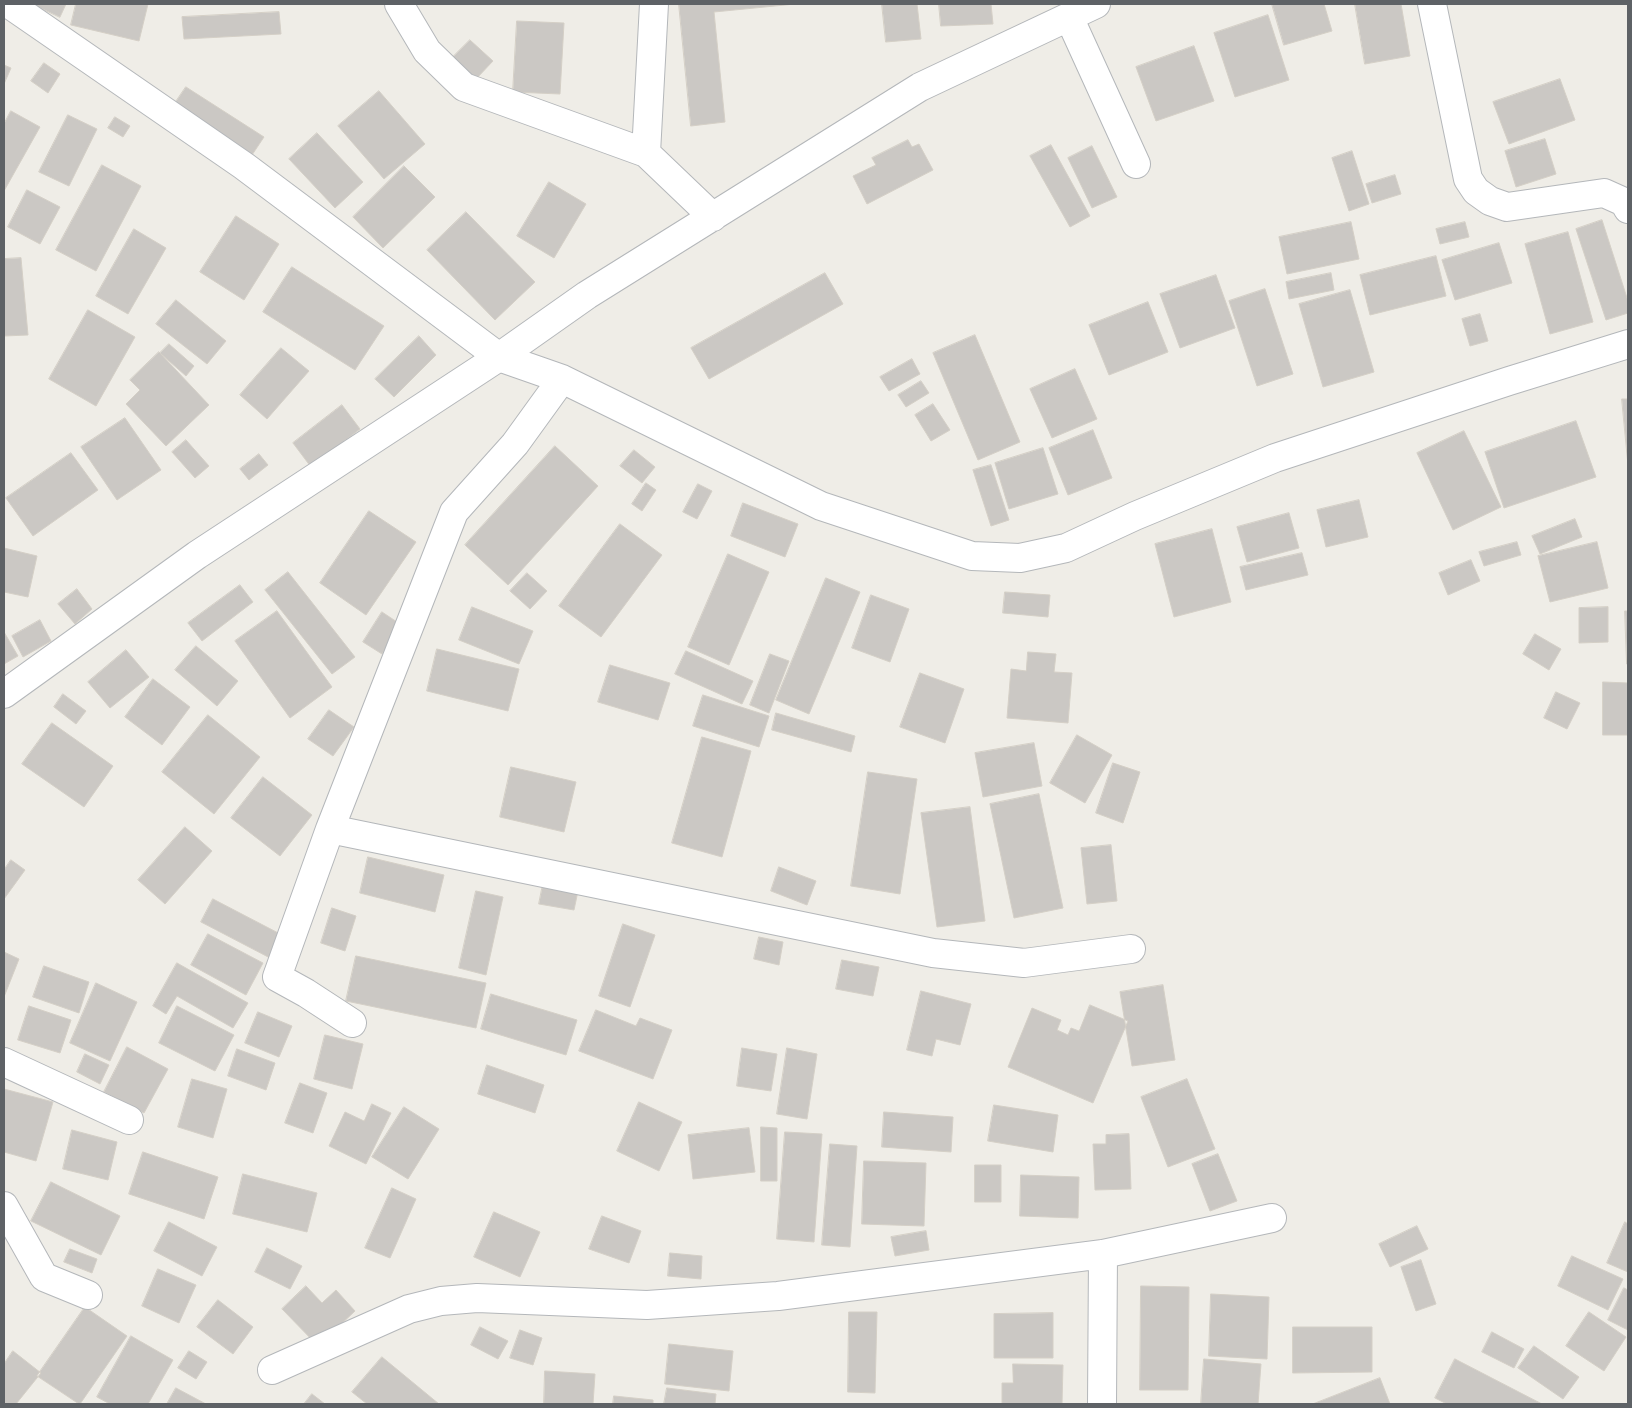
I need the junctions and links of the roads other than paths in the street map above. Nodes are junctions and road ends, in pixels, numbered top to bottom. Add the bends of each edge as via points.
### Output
1 (9, 4) edge
2 (399, 4) edge
3 (654, 4) edge
4 (1096, 4) edge
5 (1432, 4) edge
6 (1069, 17) junction
7 (646, 153) junction
8 (1136, 164) dead end
9 (1628, 209) edge
10 (713, 216) junction
11 (1628, 344) edge
12 (499, 357) junction
13 (562, 379) junction
14 (4, 694) edge
15 (330, 829) junction
16 (1131, 949) dead end
17 (352, 1023) dead end
18 (4, 1062) edge
19 (129, 1120) dead end
20 (4, 1206) edge
21 (1272, 1218) dead end
22 (1103, 1254) junction
23 (88, 1295) dead end
24 (272, 1370) dead end
25 (1102, 1404) edge

1 - 12 street via 244,166
2 - 7 street via 427,51 464,87
3 - 7 street
4 - 6 street
5 - 9 street via 1468,179 1476,191 1490,201 1507,206 1604,193 1624,202
6 - 8 street
6 - 10 street via 920,87
7 - 10 street
10 - 12 street via 587,295
11 - 13 street via 1275,458 1066,548 1020,558 972,556 821,506
12 - 13 street
12 - 14 street via 197,555
13 - 15 street via 516,444 454,512
15 - 16 street via 933,952 1024,963
15 - 17 street via 276,977
18 - 19 street
20 - 23 street via 44,1277
21 - 22 street
22 - 24 street via 760,1298 647,1305 476,1298 441,1301 409,1309
22 - 25 street

